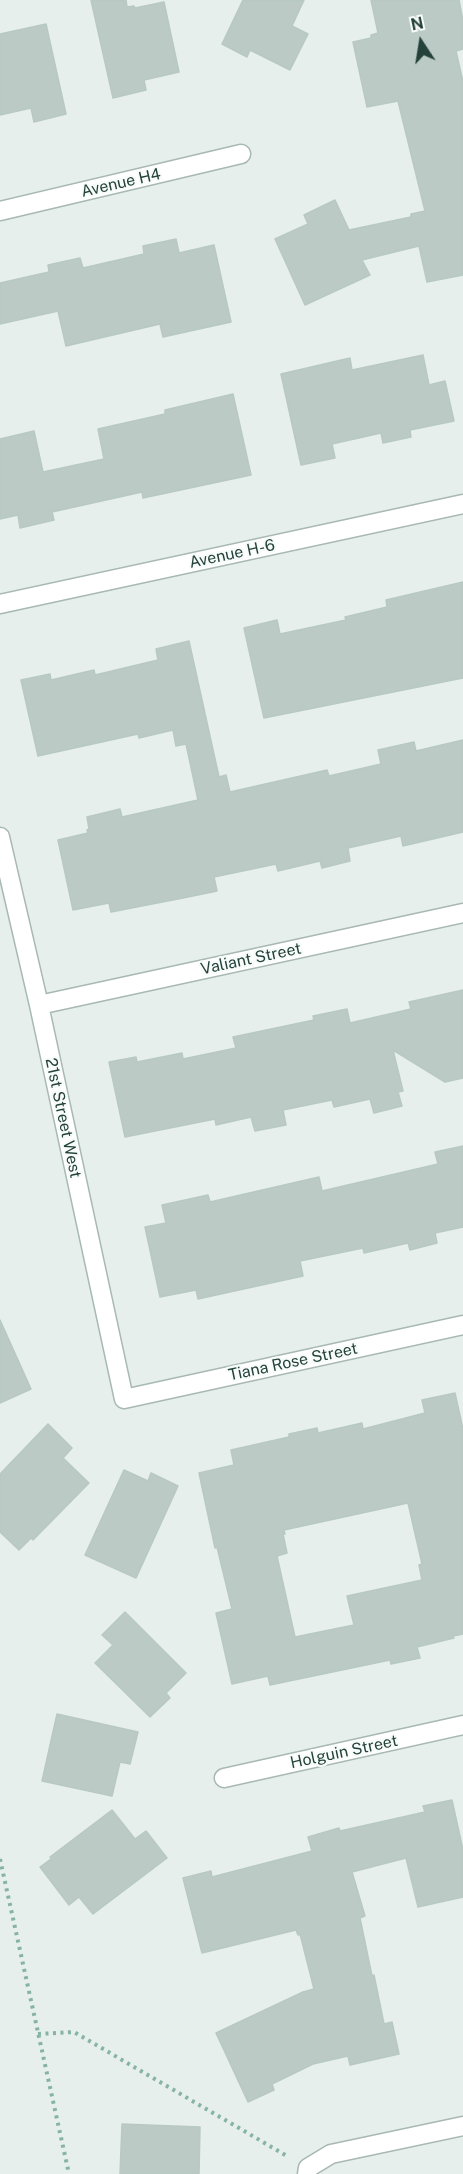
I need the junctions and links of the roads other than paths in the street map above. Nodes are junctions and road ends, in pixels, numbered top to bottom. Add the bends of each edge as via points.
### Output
1 (241, 154) dead end
2 (0, 211) edge
3 (463, 504) edge
4 (0, 604) edge
5 (0, 837) edge
6 (463, 913) edge
7 (39, 1005) junction
8 (463, 1325) edge
9 (124, 1399) joint
10 (463, 1725) edge
11 (224, 1778) dead end
12 (463, 2126) edge
13 (308, 2171) edge

1 - 2 street, Avenue H4
3 - 4 street, Avenue H-6
5 - 7 street, 21st Street West
6 - 7 street, Valiant Street
7 - 9 street, 21st Street West
8 - 9 street, Tiana Rose Street
10 - 11 street, Holguin Street
12 - 13 street via 331,2154

